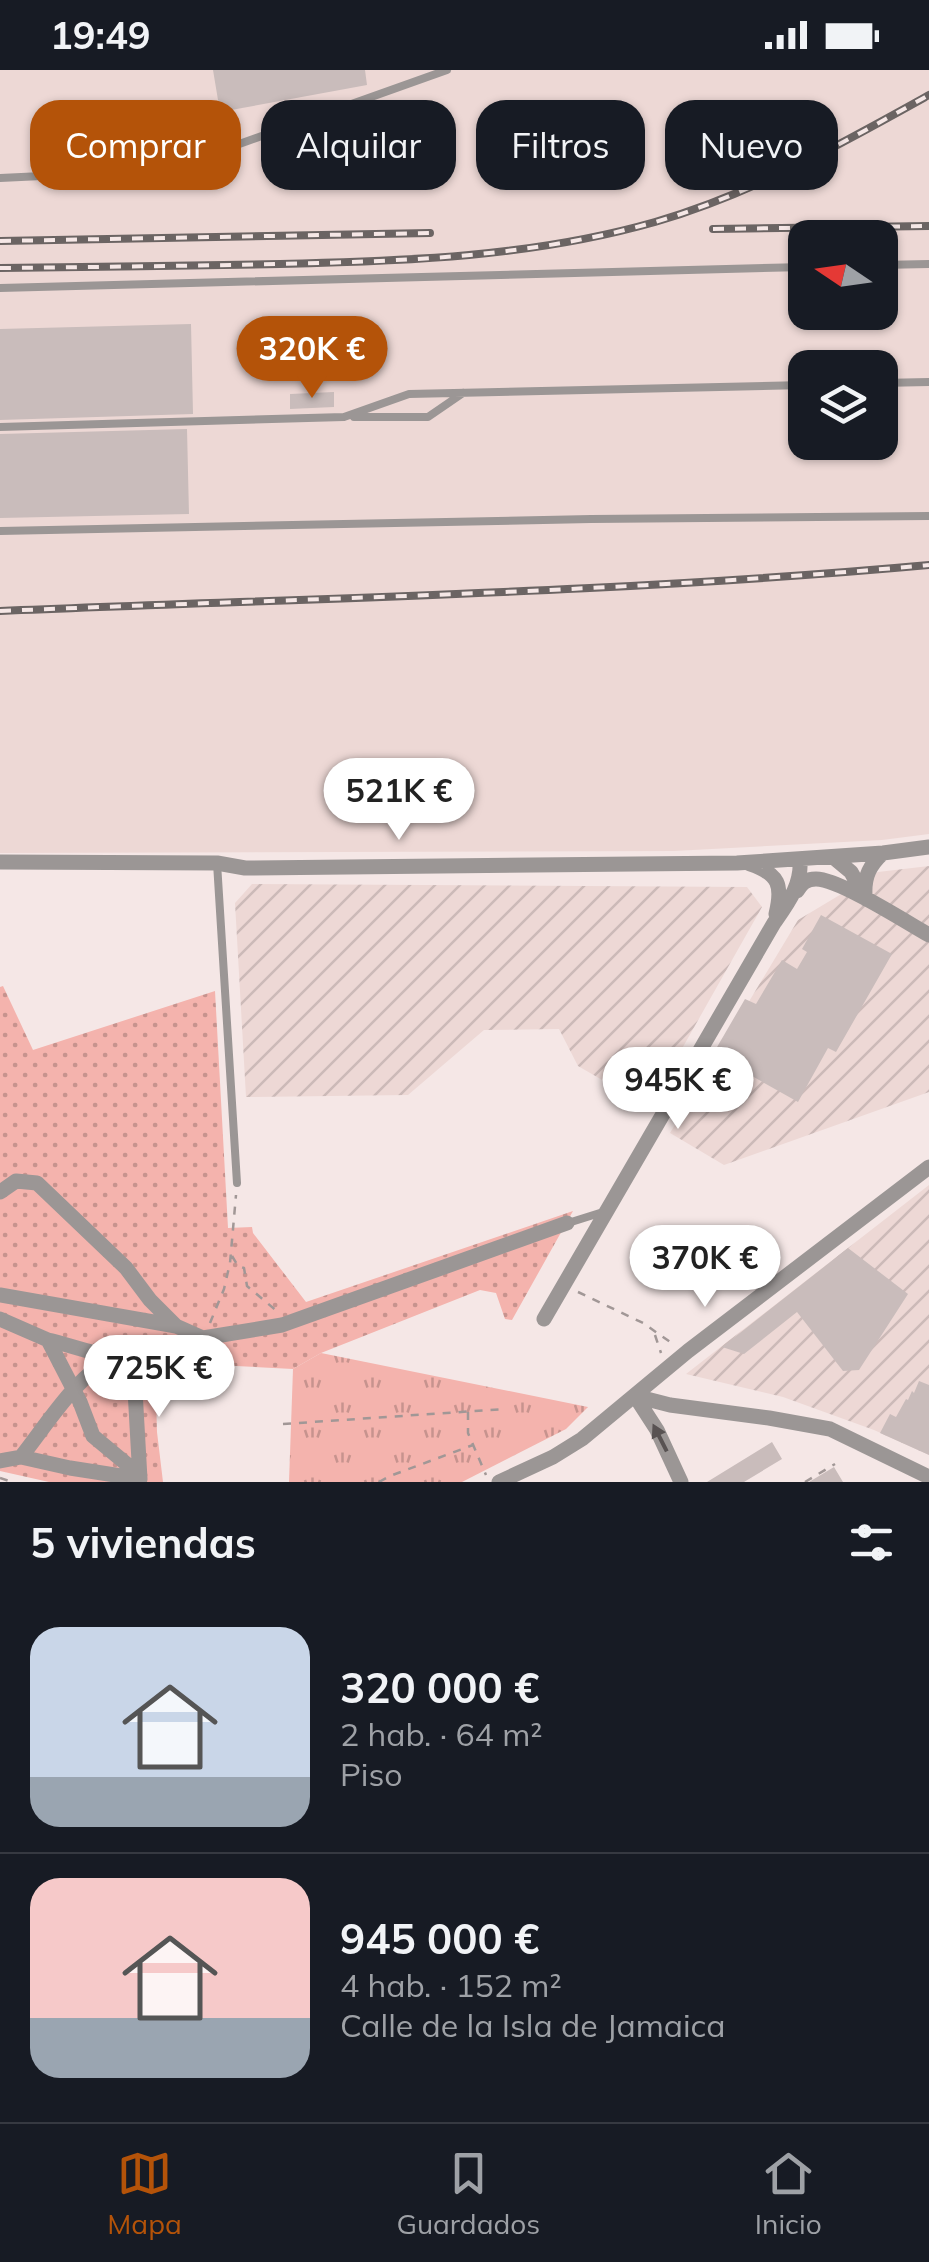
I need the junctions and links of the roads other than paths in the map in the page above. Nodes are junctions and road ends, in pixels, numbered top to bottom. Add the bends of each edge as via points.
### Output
1 (447, 70) edge
2 (0, 178) edge
3 (929, 264) edge
4 (898, 265) edge
5 (788, 267) edge
6 (0, 288) edge
7 (929, 382) edge
8 (898, 383) edge
9 (788, 385) edge
10 (463, 393) junction
11 (344, 418) junction
12 (0, 427) edge
13 (929, 516) edge
14 (0, 530) edge
15 (929, 847) edge
16 (883, 853) junction
17 (833, 857) junction
18 (800, 859) junction
19 (0, 862) edge
20 (743, 862) junction
21 (217, 863) junction
22 (793, 896) junction
23 (866, 899) junction
24 (774, 923) junction
25 (929, 935) edge
26 (929, 1167) edge
27 (237, 1183) road end
28 (0, 1192) edge
29 (607, 1211) junction
30 (566, 1223) joint
31 (0, 1295) edge
32 (0, 1319) edge
33 (544, 1319) dead end
34 (176, 1326) junction
35 (204, 1338) junction
36 (48, 1340) junction
37 (144, 1354) junction
38 (114, 1357) junction
39 (74, 1391) junction
40 (634, 1396) junction
41 (22, 1457) junction
42 (0, 1460) edge
43 (929, 1477) edge
44 (140, 1478) junction
45 (492, 1478) edge
46 (682, 1482) edge

1 - 2 lane via 176,167
3 - 4 lane
5 - 6 lane
7 - 8 lane
9 - 10 lane
10 - 11 lane via 409,394
10 - 11 lane via 428,417
11 - 12 lane
13 - 14 lane
15 - 16 street
16 - 17 street
16 - 23 street via 867,874
17 - 18 street
17 - 23 street
18 - 20 street
18 - 22 street
19 - 21 street
20 - 21 street via 246,868
20 - 24 street via 777,880
21 - 27 lane
22 - 23 street via 818,879
22 - 24 street
23 - 25 street
24 - 29 street
26 - 40 street
28 - 34 street via 16,1181 36,1183
29 - 30 lane
29 - 33 street
30 - 35 street via 282,1325
31 - 34 street
32 - 36 street
34 - 35 street
35 - 37 street
36 - 38 street
36 - 39 street
37 - 38 street
37 - 44 street via 134,1372
38 - 39 street
39 - 41 street
39 - 44 street via 93,1436
40 - 43 street via 830,1429
40 - 45 street via 568,1449
46 -> 40 street
41 - 42 street
41 - 44 street

